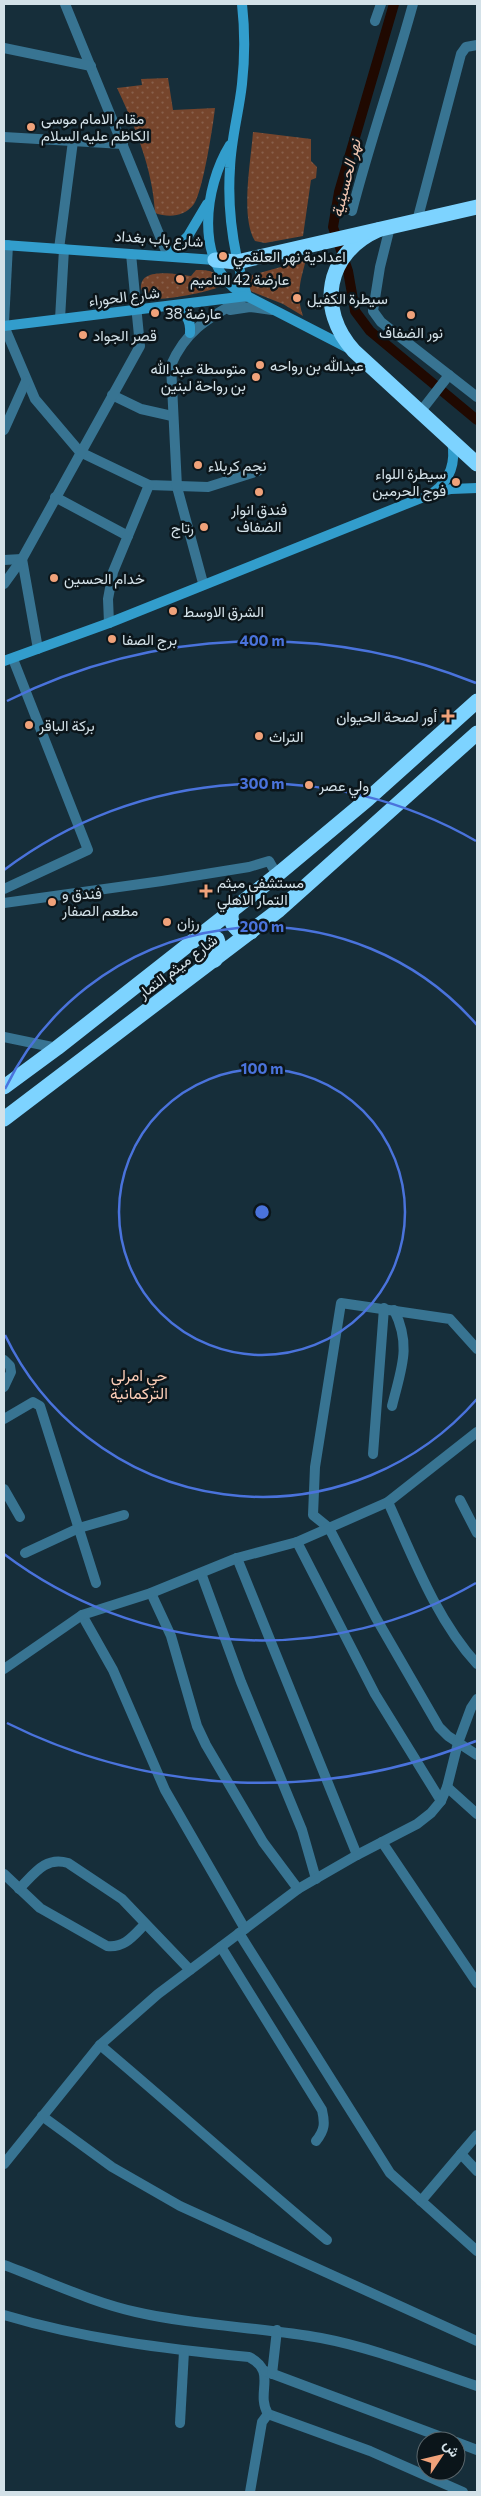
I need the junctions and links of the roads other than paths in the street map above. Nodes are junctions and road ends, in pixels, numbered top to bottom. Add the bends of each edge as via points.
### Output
1 (65, 4) edge
2 (242, 4) edge
3 (381, 4) edge
4 (413, 4) edge
5 (375, 21) dead end
6 (477, 45) edge
7 (4, 48) edge
8 (91, 66) junction
9 (4, 137) edge
10 (73, 141) junction
11 (232, 142) junction
12 (122, 144) junction
13 (210, 199) junction
14 (477, 207) edge
15 (352, 211) dead end
16 (417, 221) junction
17 (375, 232) junction
18 (6, 245) edge
19 (61, 249) junction
20 (131, 254) junction
21 (168, 256) junction
22 (215, 260) junction
23 (237, 262) junction
24 (247, 296) junction
25 (165, 306) junction
26 (136, 310) junction
27 (274, 310) junction
28 (210, 318) junction
29 (60, 319) junction
30 (4, 325) edge
31 (190, 333) junction
32 (354, 351) junction
33 (449, 374) junction
34 (26, 381) junction
35 (112, 395) junction
36 (477, 397) edge
37 (421, 411) junction
38 (172, 416) junction
39 (4, 430) edge
40 (452, 440) junction
41 (80, 452) junction
42 (477, 464) edge
43 (258, 471) dead end
44 (149, 485) junction
45 (177, 487) junction
46 (477, 488) edge
47 (431, 494) junction
48 (55, 498) junction
49 (128, 536) junction
50 (22, 559) junction
51 (4, 560) edge
52 (204, 583) junction
53 (4, 584) edge
54 (109, 622) junction
55 (38, 649) junction
56 (8, 660) edge
57 (477, 701) edge
58 (477, 733) edge
59 (278, 875) junction
60 (4, 889) edge
61 (4, 903) edge
62 (233, 908) junction
63 (251, 932) junction
64 (196, 937) junction
65 (215, 960) junction
66 (4, 1037) edge
67 (57, 1048) junction
68 (4, 1087) edge
69 (4, 1119) edge
70 (389, 1309) junction
71 (477, 1349) edge
72 (4, 1360) edge
73 (4, 1387) edge
74 (392, 1406) dead end
75 (4, 1419) edge
76 (477, 1432) edge
77 (373, 1454) dead end
78 (4, 1489) edge
79 (460, 1500) dead end
80 (388, 1502) junction
81 (124, 1515) dead end
82 (20, 1517) dead end
83 (79, 1528) junction
84 (329, 1528) junction
85 (477, 1533) edge
86 (297, 1542) junction
87 (25, 1553) dead end
88 (237, 1558) junction
89 (201, 1573) junction
90 (96, 1583) dead end
91 (150, 1593) junction
92 (82, 1615) junction
93 (477, 1664) edge
94 (4, 1669) edge
95 (477, 1699) edge
96 (458, 1743) junction
97 (477, 1755) edge
98 (447, 1787) junction
99 (441, 1801) junction
100 (477, 1814) edge
101 (382, 1842) junction
102 (357, 1854) junction
103 (4, 1874) edge
104 (316, 1879) junction
105 (19, 1889) junction
106 (298, 1889) junction
107 (145, 1924) junction
108 (242, 1931) junction
109 (221, 1947) junction
110 (190, 1970) junction
111 (477, 1983) edge
112 (100, 2045) junction
113 (42, 2116) junction
114 (477, 2135) edge
115 (316, 2141) dead end
116 (461, 2154) junction
117 (4, 2164) edge
118 (477, 2171) edge
119 (421, 2201) junction
120 (327, 2240) dead end
121 (477, 2251) edge
122 (4, 2265) edge
123 (4, 2315) edge
124 (277, 2330) junction
125 (477, 2341) edge
126 (184, 2351) junction
127 (268, 2372) junction
128 (477, 2386) edge
129 (268, 2414) junction
130 (180, 2423) dead end
131 (425, 2431) edge
132 (250, 2492) edge
133 (463, 2492) edge

1 - 8 street
2 - 11 street via 242,84
3 - 5 street
4 - 15 street
6 - 16 street via 466,48 461,54
7 - 8 street
8 - 12 street
9 - 10 street
10 - 12 street
10 - 19 street
11 - 13 street via 220,164
11 - 23 street via 229,196
12 - 21 street
13 - 21 street via 192,230
13 - 22 street via 209,230
14 - 16 highway
16 - 17 highway
17 - 23 highway
17 - 32 highway via 348,250 338,264 332,284 332,308 339,331
17 - 33 street via 382,257 374,311 381,322
18 - 19 street, شارع باب بغداد
18 - 30 street
19 - 20 street, شارع باب بغداد
19 - 29 street
20 - 21 street, شارع باب بغداد
20 - 26 street
21 - 22 street, شارع باب بغداد
22 - 23 highway
22 - 24 street, شارع باب بغداد via 227,281
23 - 24 street
24 - 25 street, شارع الحوراء
24 - 27 street, شارع باب بغداد
24 - 28 street
25 - 26 street, شارع الحوراء
25 - 31 street via 180,309 185,314 191,326
26 - 29 street, شارع الحوراء
26 - 35 street via 140,346
27 - 28 street via 241,308
27 - 32 street, شارع باب بغداد
28 - 31 street
29 - 30 street, شارع الحوراء
30 - 34 street
31 - 38 street via 170,365
32 - 37 highway, شارع باب بغداد
33 - 36 street
33 - 37 street
34 - 39 street
34 - 41 street via 47,416
35 - 38 street via 141,409
35 - 41 street
37 - 40 highway, شارع باب بغداد
38 - 45 street
40 - 42 highway, شارع باب بغداد
40 - 47 street via 451,471
41 - 44 street
41 - 48 street
43 - 45 street via 208,487
44 - 45 street
44 - 49 street
45 - 52 street
46 - 47 street
47 - 52 street
48 - 49 street
48 - 50 street
49 - 54 street via 113,572 108,599
50 - 51 street
50 - 53 street
50 - 55 street
52 - 54 street
54 - 55 street
55 - 56 street
56 - 60 street via 88,850
57 - 59 highway, شارع ميثم التمار
58 - 63 highway, شارع ميثم التمار via 338,859
59 - 61 street via 269,861 249,867
59 - 62 highway, شارع ميثم التمار
62 - 63 highway via 230,918 234,927 242,932
62 - 64 highway, شارع ميثم التمار
63 - 65 highway, شارع ميثم التمار
64 - 65 highway via 207,934 217,939 220,950
64 - 67 highway, شارع ميثم التمار
65 - 69 highway, شارع ميثم التمار
66 - 67 street
67 - 68 highway, شارع ميثم التمار
70 - 71 street via 450,1319
70 - 74 street via 402,1325 404,1345
70 - 77 street
70 - 84 street via 341,1303 337,1314 315,1467 312,1515
72 - 73 street via 11,1372
75 - 83 street via 33,1402 40,1406
76 - 80 street
78 - 82 street
79 - 85 street
80 - 84 street
80 - 93 street via 446,1620
81 - 83 street
83 - 87 street
83 - 90 street
84 - 86 street
84 - 96 street via 439,1727
86 - 88 street
86 - 99 street via 375,1694
88 - 89 street
88 - 102 street
89 - 91 street
89 - 104 street via 241,1682 302,1830
91 - 92 street
91 - 106 street via 171,1636 197,1726 206,1745 263,1842
92 - 94 street
92 - 108 street via 113,1670 165,1790
95 - 96 street via 470,1708
96 - 97 street
96 - 98 street
98 - 99 street
98 - 100 street
99 - 101 street via 417,1824
101 - 102 street
101 - 111 street
102 - 104 street
103 - 105 street
104 - 106 street
105 - 107 street via 40,1908 107,1946 117,1948 125,1944
105 - 107 street via 45,1863 58,1860 68,1863 122,1899
106 - 108 street
107 - 110 street
108 - 109 street
108 - 119 street via 390,2173
109 - 110 street
109 - 115 street via 322,2110 325,2122
110 - 112 street
112 - 113 street
112 - 120 street
113 - 117 street
113 - 125 street via 112,2167 180,2206
114 - 116 street
116 - 118 street
116 - 119 street
119 - 121 street
122 - 124 street via 134,2312 182,2322
123 - 126 street via 46,2328
124 - 127 street
124 - 128 street via 324,2338
126 - 127 street via 250,2357
126 - 130 street
127 - 129 street via 262,2405
127 - 131 street
129 - 132 street via 262,2422
129 - 133 street via 361,2448

